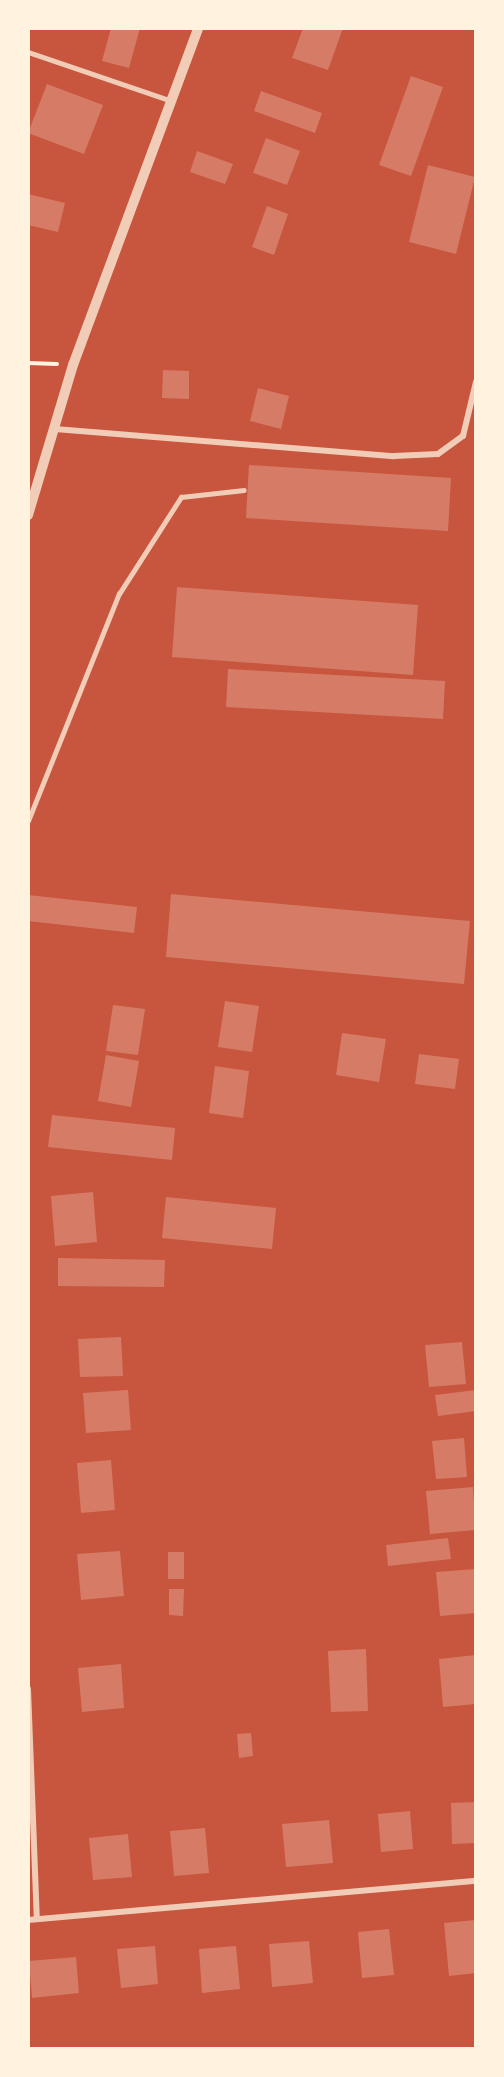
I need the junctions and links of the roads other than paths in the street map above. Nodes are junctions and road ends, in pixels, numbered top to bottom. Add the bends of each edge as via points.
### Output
1 (198, 28) edge
2 (28, 51) edge
3 (169, 100) junction
4 (476, 382) edge
5 (55, 429) junction
6 (244, 490) dead end
7 (28, 515) edge
8 (28, 820) edge
9 (28, 1689) edge
10 (476, 1881) edge
11 (37, 1919) junction
12 (28, 1920) edge

1 - 3 street
2 - 3 lane
3 - 5 street via 73,365
4 - 5 street via 463,436 438,454 394,456
5 - 7 street
6 - 8 lane via 181,497 119,594
9 - 11 street
10 - 11 street
11 - 12 street

